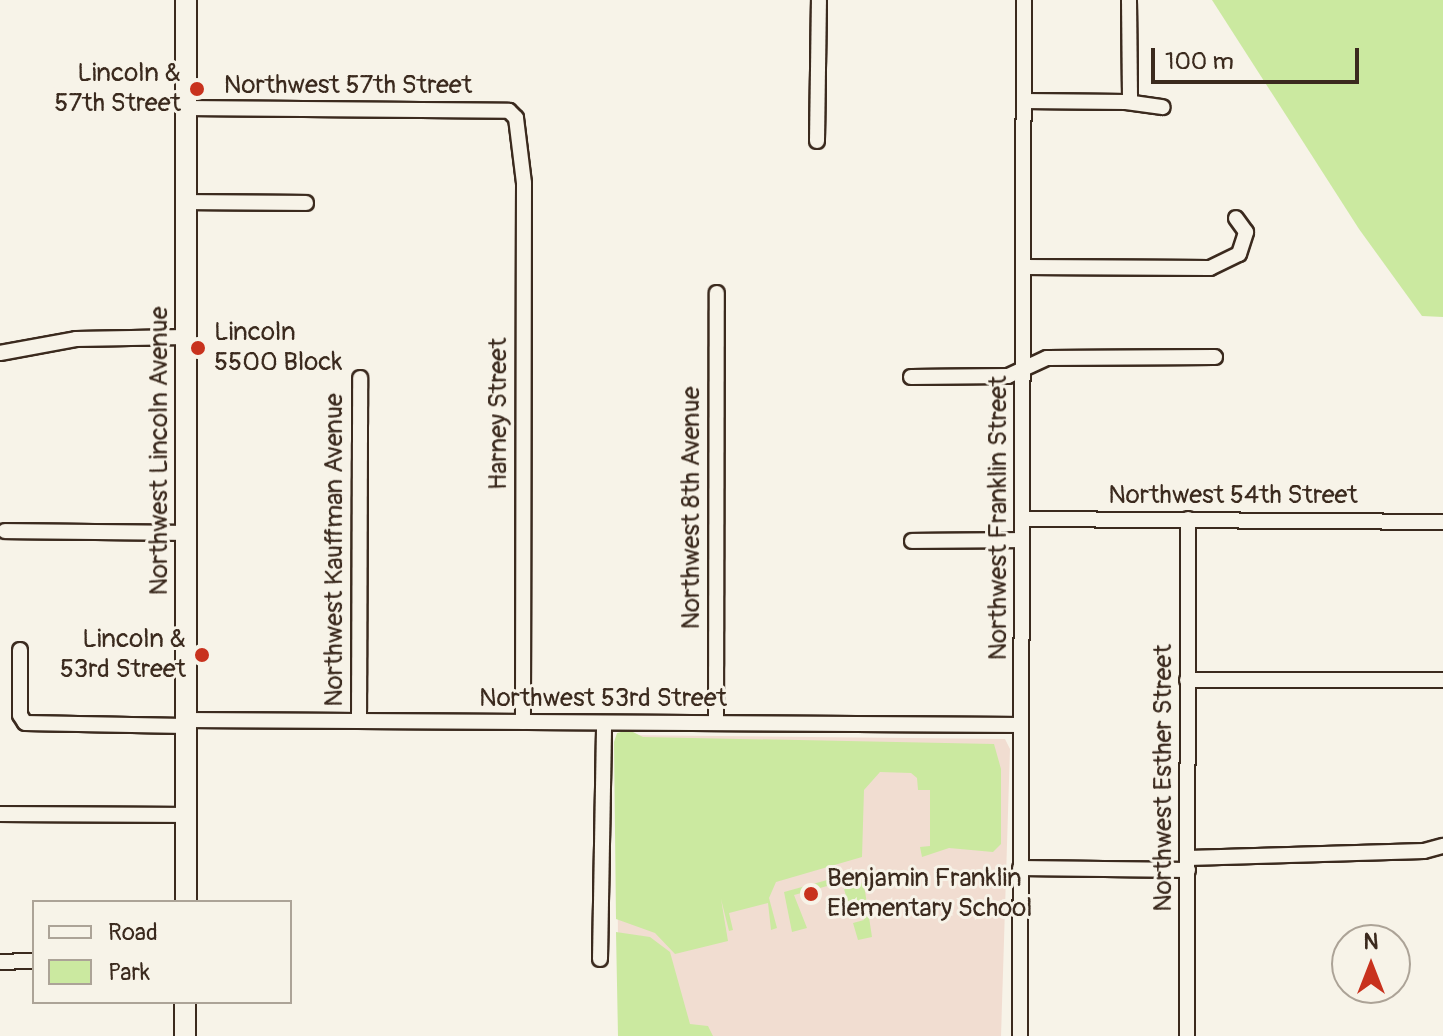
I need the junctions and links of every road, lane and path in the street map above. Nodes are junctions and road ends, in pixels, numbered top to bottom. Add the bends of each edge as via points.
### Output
1 (186, 0) edge
2 (819, 0) edge
3 (1024, 0) edge
4 (1129, 0) edge
5 (1024, 101) junction
6 (1130, 102) junction
7 (1163, 107) dead end
8 (186, 108) junction
9 (509, 111) joint
10 (817, 141) dead end
11 (186, 202) junction
12 (306, 203) dead end
13 (1236, 218) dead end
14 (1024, 267) junction
15 (717, 293) dead end
16 (186, 337) junction
17 (0, 353) edge
18 (1215, 357) dead end
19 (1024, 371) junction
20 (911, 377) dead end
21 (360, 378) dead end
22 (1023, 519) junction
23 (1188, 519) junction
24 (1443, 522) edge
25 (5, 531) dead end
26 (185, 533) junction
27 (1022, 540) junction
28 (912, 541) dead end
29 (20, 650) dead end
30 (1187, 680) junction
31 (1443, 680) edge
32 (359, 721) junction
33 (523, 722) junction
34 (185, 723) junction
35 (604, 723) junction
36 (716, 723) junction
37 (1021, 725) junction
38 (0, 814) edge
39 (186, 815) junction
40 (1443, 846) edge
41 (1188, 864) junction
42 (1020, 868) junction
43 (186, 900) edge
44 (600, 959) dead end
45 (32, 961) edge
46 (0, 962) edge
47 (185, 1004) edge
48 (185, 1036) edge
49 (1020, 1036) edge
50 (1187, 1036) edge

1 - 8 street, Northwest Lincoln Avenue
2 - 10 street
3 - 5 street, Northwest Franklin Street
4 - 6 street
5 - 6 street
5 - 14 street, Northwest Franklin Street
6 - 7 street
8 - 9 street, Northwest 57th Street
8 - 11 street, Northwest Lincoln Avenue
9 - 33 street, Harney Street via 516,118 524,183
11 - 12 street
11 - 16 street, Northwest Lincoln Avenue
13 - 14 street via 1246,232 1245,243 1239,254 1219,266
14 - 19 street, Northwest Franklin Street
15 - 36 street, Northwest 8th Avenue
16 - 17 street via 76,339
16 - 26 street, Northwest Lincoln Avenue
18 - 19 street via 1047,358
19 - 20 street via 1008,376
19 - 22 street, Northwest Franklin Street
21 - 32 street, Northwest Kauffman Avenue
22 - 23 street, Northwest 54th Street
22 - 27 street, Northwest Franklin Street
23 - 24 street, Northwest 54th Street
23 - 30 street, Northwest Esther Street
25 - 26 street
26 - 34 street, Northwest Lincoln Avenue
27 - 28 street
27 - 37 street, Northwest Franklin Street
29 - 34 street, Northwest 53rd Street via 20,715 25,723
30 - 31 street
30 - 41 street, Northwest Esther Street
32 - 33 street, Northwest 53rd Street
32 - 34 street, Northwest 53rd Street
33 - 35 street, Northwest 53rd Street
34 - 39 street, Northwest Lincoln Avenue
35 - 36 street, Northwest 53rd Street
35 - 44 street
36 - 37 street, Northwest 53rd Street
37 - 42 street, Northwest Franklin Street
38 - 39 street
39 - 43 street, Northwest Lincoln Avenue
40 - 41 street
41 - 42 street
41 - 50 street, Northwest Esther Street
42 - 49 street, Northwest Franklin Street
45 - 46 street
47 - 48 street

